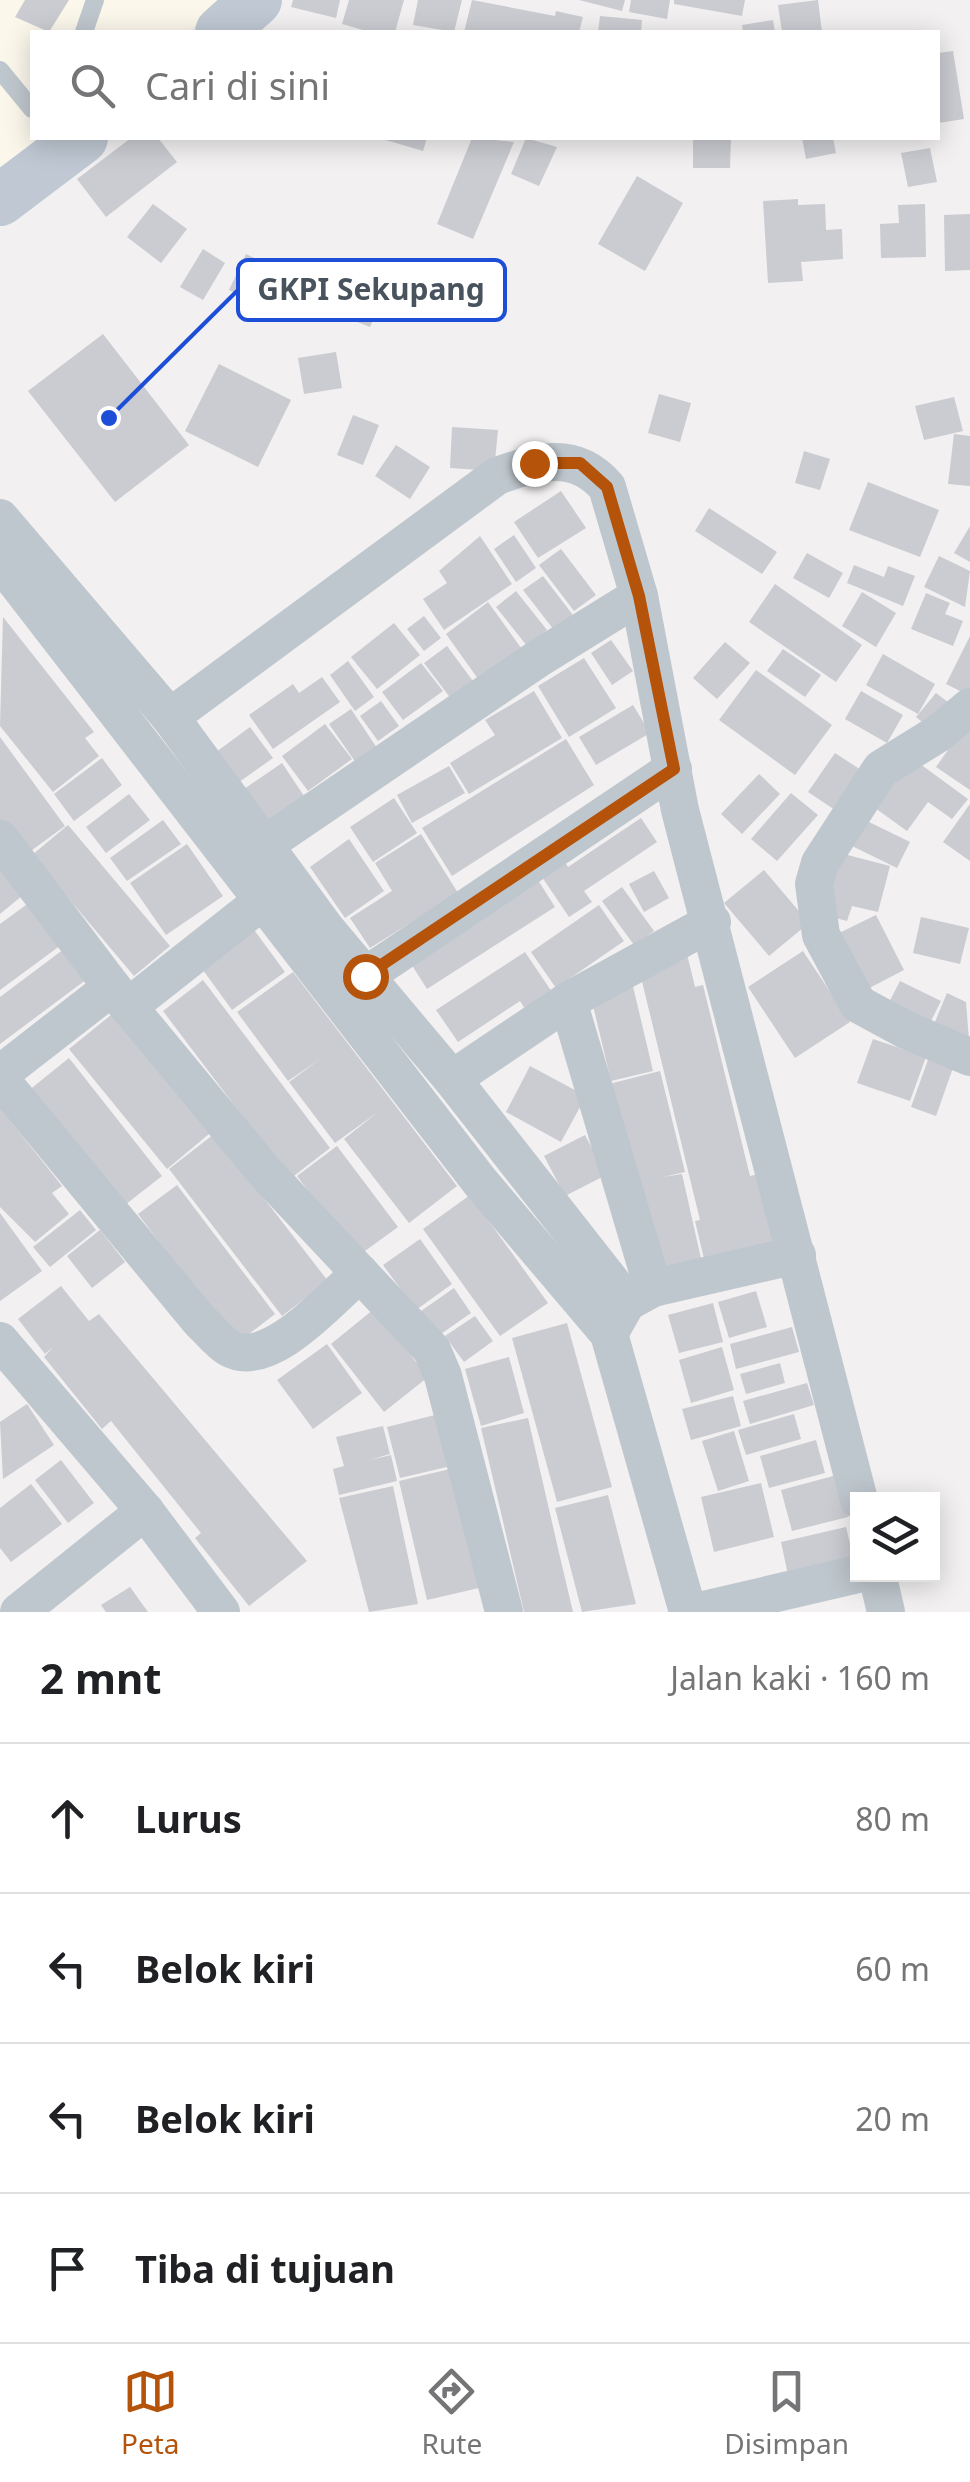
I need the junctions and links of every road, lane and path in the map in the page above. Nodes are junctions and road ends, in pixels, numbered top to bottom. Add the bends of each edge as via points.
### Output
1 (96, 0) edge
2 (256, 0) edge
3 (85, 30) edge
4 (223, 30) edge
5 (0, 70) edge
6 (30, 107) edge
7 (63, 144) edge
8 (0, 200) edge
9 (0, 518) edge
10 (4, 573) edge
11 (639, 596) junction
12 (970, 707) edge
13 (170, 717) junction
14 (674, 769) junction
15 (0, 839) edge
16 (264, 845) junction
17 (261, 902) junction
18 (712, 922) junction
19 (365, 976) junction
20 (120, 997) junction
21 (568, 1001) junction
22 (970, 1057) edge
23 (0, 1077) edge
24 (452, 1080) junction
25 (797, 1255) junction
26 (360, 1272) junction
27 (630, 1308) junction
28 (0, 1342) edge
29 (13, 1380) edge
30 (856, 1492) edge
31 (145, 1512) junction
32 (850, 1576) edge
33 (879, 1582) edge
34 (19, 1612) edge
35 (220, 1612) edge
36 (504, 1612) edge
37 (691, 1612) edge
38 (886, 1612) edge

1 - 3 lane
2 - 4 street
5 - 6 lane
7 - 8 street
9 - 13 street
10 - 17 street
11 - 13 street via 607,487 580,463 534,463 498,476
11 - 14 street
11 - 16 street
12 - 22 street via 871,781 820,863 814,896 821,935 858,1004
13 - 16 street
14 - 18 street
14 - 19 street
15 - 20 street
16 - 19 street
17 - 20 street
17 - 27 street via 481,1183
18 - 21 street
18 - 25 street
19 - 24 street
20 - 23 street
20 - 26 street via 264,1171
21 - 24 street
21 - 27 street
23 - 26 street via 200,1321 230,1348 251,1354 276,1346
24 - 27 street
25 - 27 street
25 - 30 street
26 - 36 street via 432,1350
27 - 37 street
28 - 29 street
29 - 31 street
31 - 34 street
31 - 35 street
32 - 37 street
33 - 38 street

